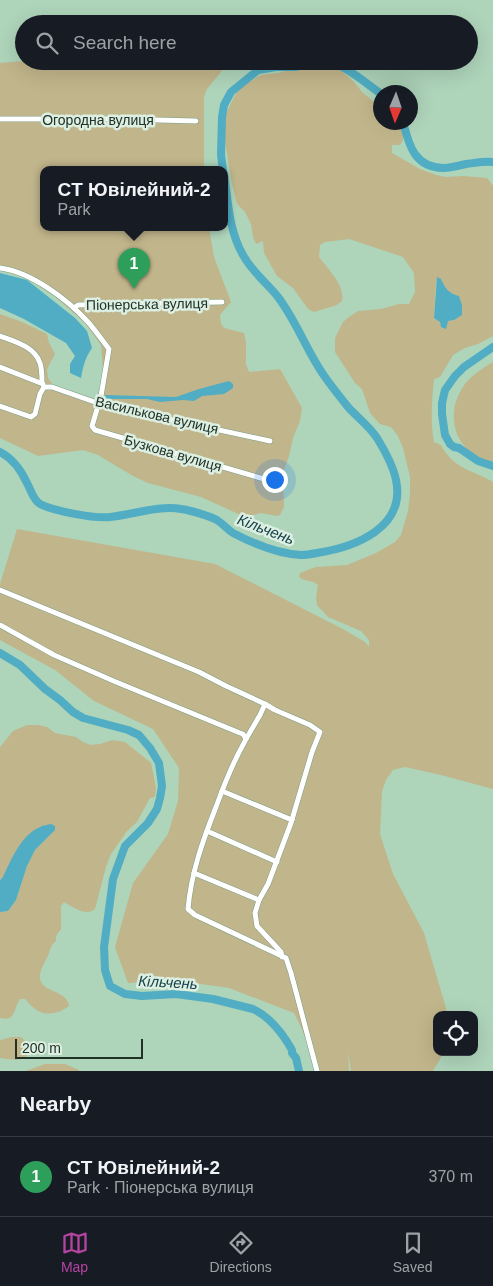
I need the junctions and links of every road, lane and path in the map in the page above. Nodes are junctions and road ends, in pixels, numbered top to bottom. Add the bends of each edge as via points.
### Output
1 (0, 119) edge
2 (196, 121) dead end
3 (0, 268) edge
4 (222, 302) dead end
5 (74, 308) junction
6 (0, 336) edge
7 (0, 367) edge
8 (43, 385) junction
9 (99, 404) junction
10 (0, 406) edge
11 (270, 441) dead end
12 (278, 483) dead end
13 (0, 590) edge
14 (0, 625) edge
15 (266, 704) junction
16 (246, 739) junction
17 (222, 791) junction
18 (292, 820) junction
19 (207, 831) junction
20 (277, 862) junction
21 (194, 873) junction
22 (259, 900) junction
23 (282, 957) junction
24 (317, 1071) edge

1 - 2 street, Огородна вулиця
3 - 5 street via 36,280
4 - 5 street, Піонерська вулиця via 78,305
5 - 9 street via 109,349
6 - 8 street via 24,345 39,360
7 - 8 street, Василькова вулиця
8 - 9 street, Василькова вулиця
8 - 10 street via 35,414 31,417
9 - 11 street, Василькова вулиця
9 - 12 street, Бузкова вулиця via 92,426 95,430
13 - 15 street via 199,672
14 - 16 street via 54,655 243,734
15 - 16 street
15 - 18 street via 320,732
16 - 17 street
17 - 18 street
17 - 19 street
18 - 20 street
19 - 20 street
19 - 21 street
20 - 22 street
21 - 22 street
21 - 23 street via 188,909
22 - 23 street via 255,913 257,926
23 - 24 street via 286,958 291,973

